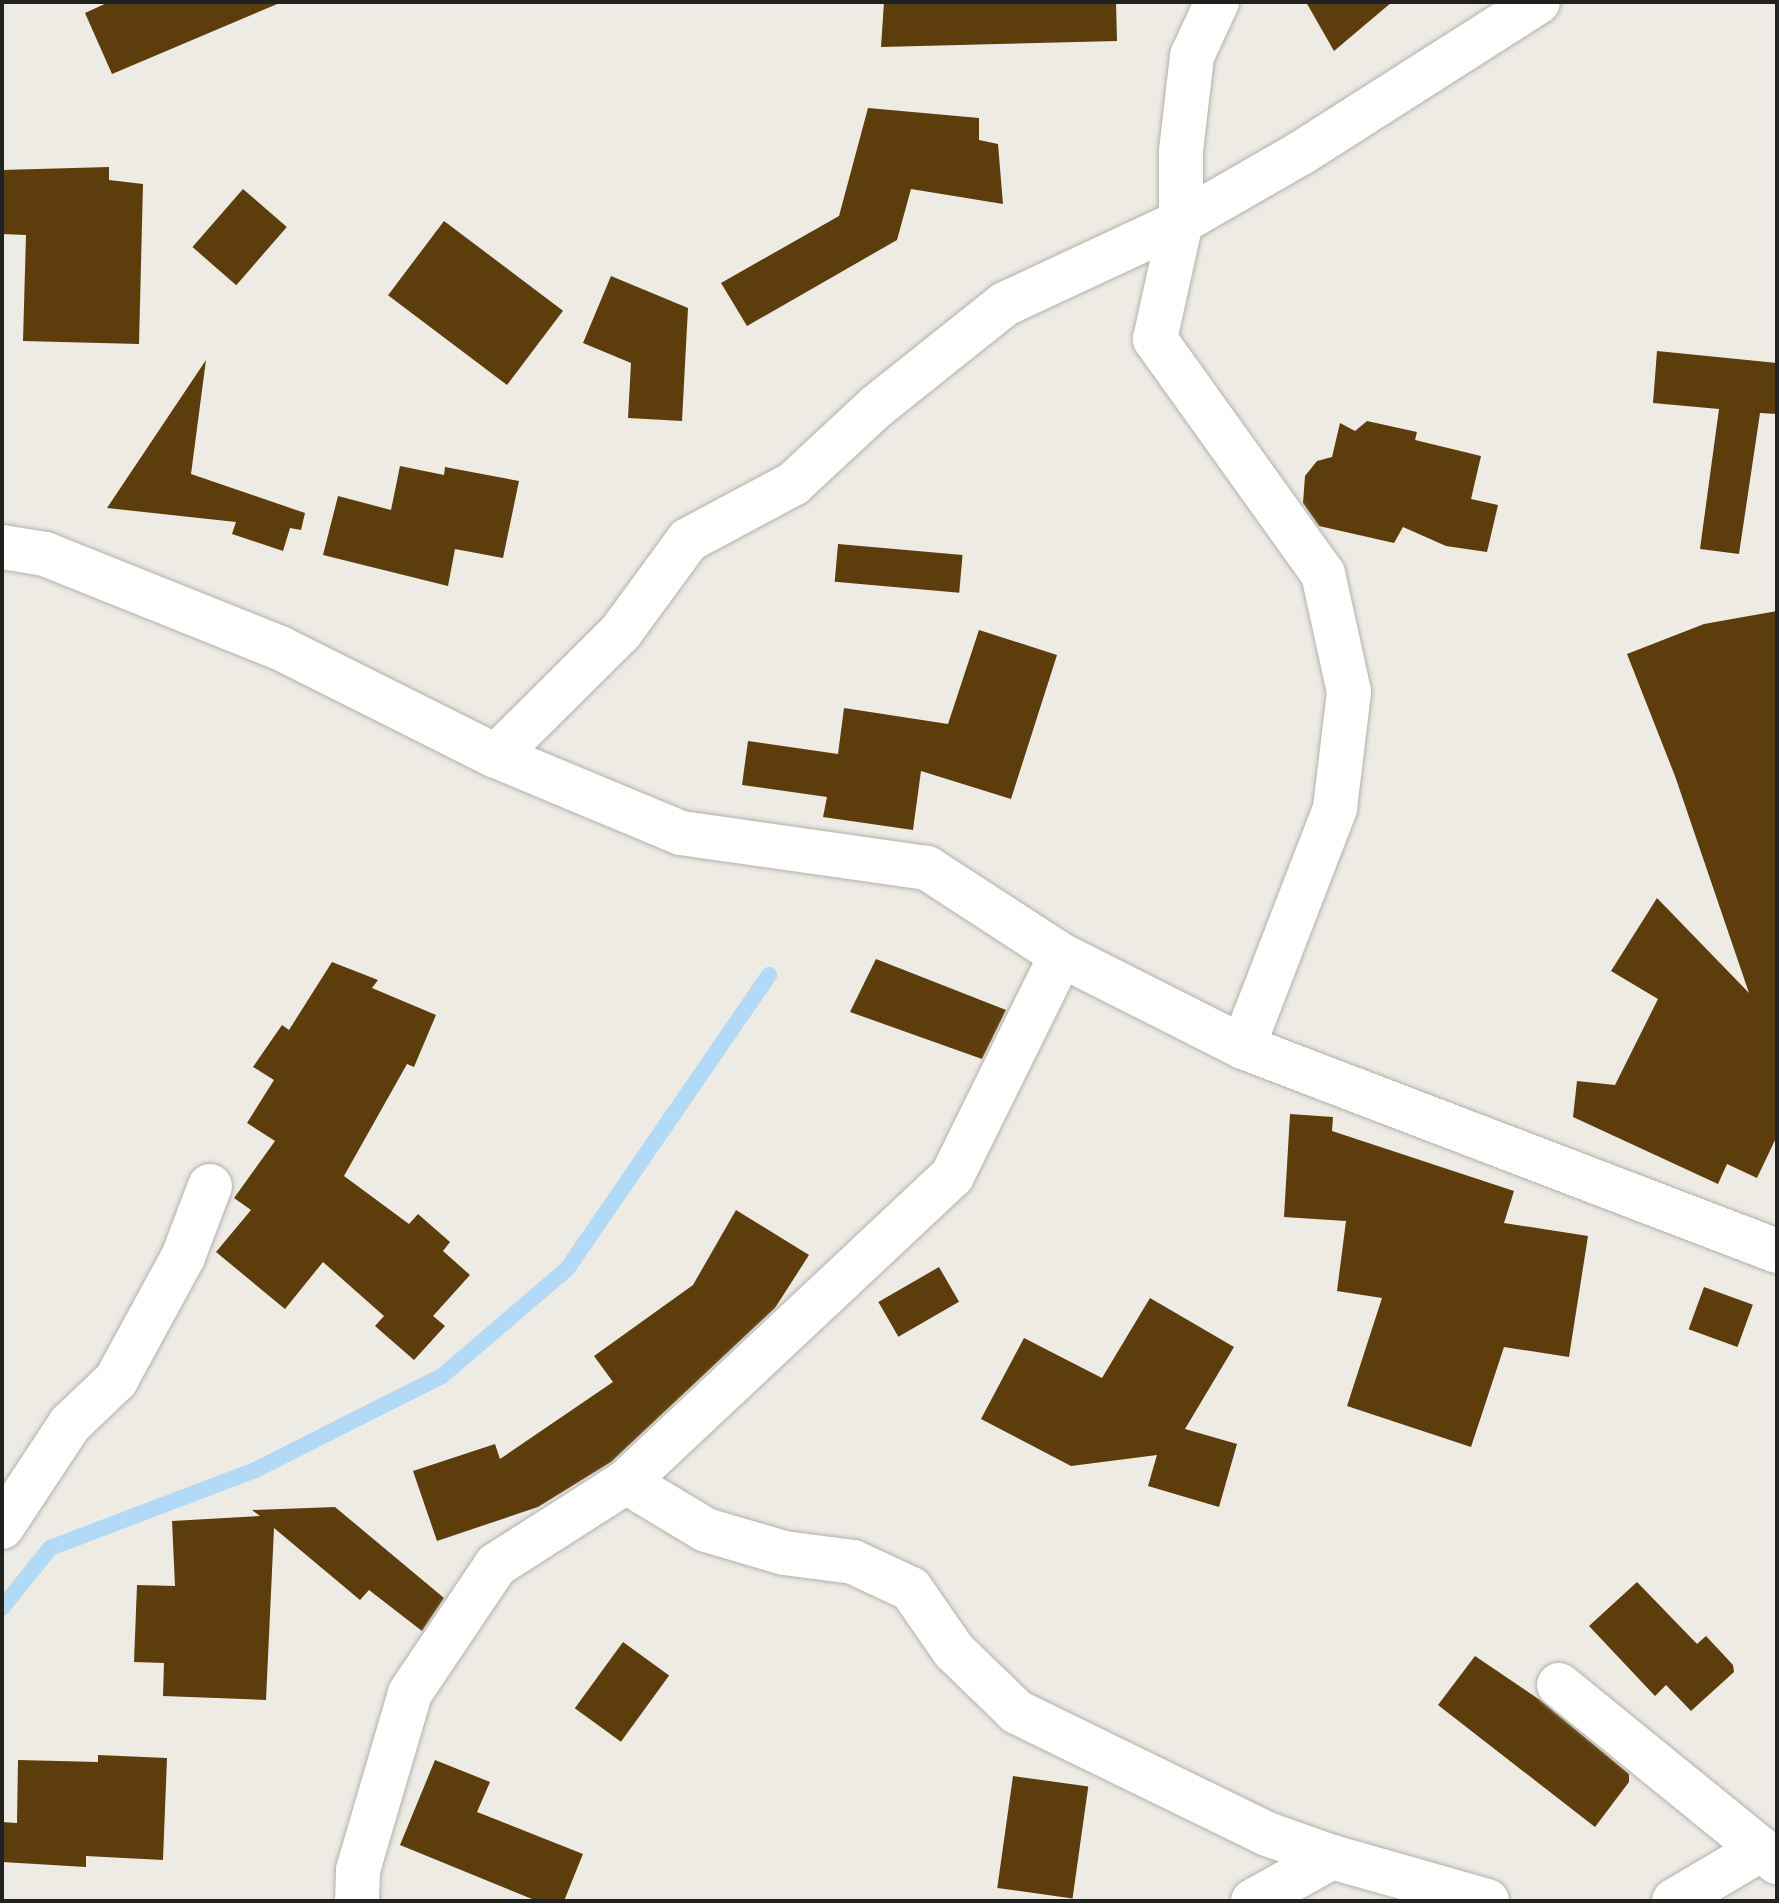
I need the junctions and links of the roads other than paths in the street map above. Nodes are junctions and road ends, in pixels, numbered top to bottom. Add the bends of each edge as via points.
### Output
1 (1217, 2) edge
2 (1538, 2) edge
3 (1181, 222) junction
4 (2, 547) edge
5 (496, 756) junction
6 (1061, 955) junction
7 (1243, 1047) junction
8 (210, 1186) dead end
9 (1777, 1251) edge
10 (626, 1482) junction
11 (2, 1527) edge
12 (1559, 1685) dead end
13 (1768, 1856) edge
14 (1332, 1857) junction
15 (357, 1901) edge
16 (1253, 1901) edge
17 (1487, 1901) edge
18 (1674, 1901) edge

1 - 3 street via 1192,56 1181,151
2 - 3 street via 1301,153
3 - 5 street via 1005,304 877,406 793,484 688,540 620,633
3 - 7 street via 1155,339 1323,574 1349,692 1335,808
4 - 5 street via 45,554 280,648
5 - 6 street via 681,833 927,868
6 - 7 street
6 - 10 street via 952,1176
7 - 9 street
8 - 11 street via 183,1257 116,1380 70,1424
10 - 14 street via 706,1530 784,1553 853,1562 911,1589 954,1651 1017,1712 1212,1809
10 - 15 street via 496,1565 410,1693 358,1870
12 - 13 street via 1645,1750
13 - 18 street
14 - 16 street
14 - 17 street

